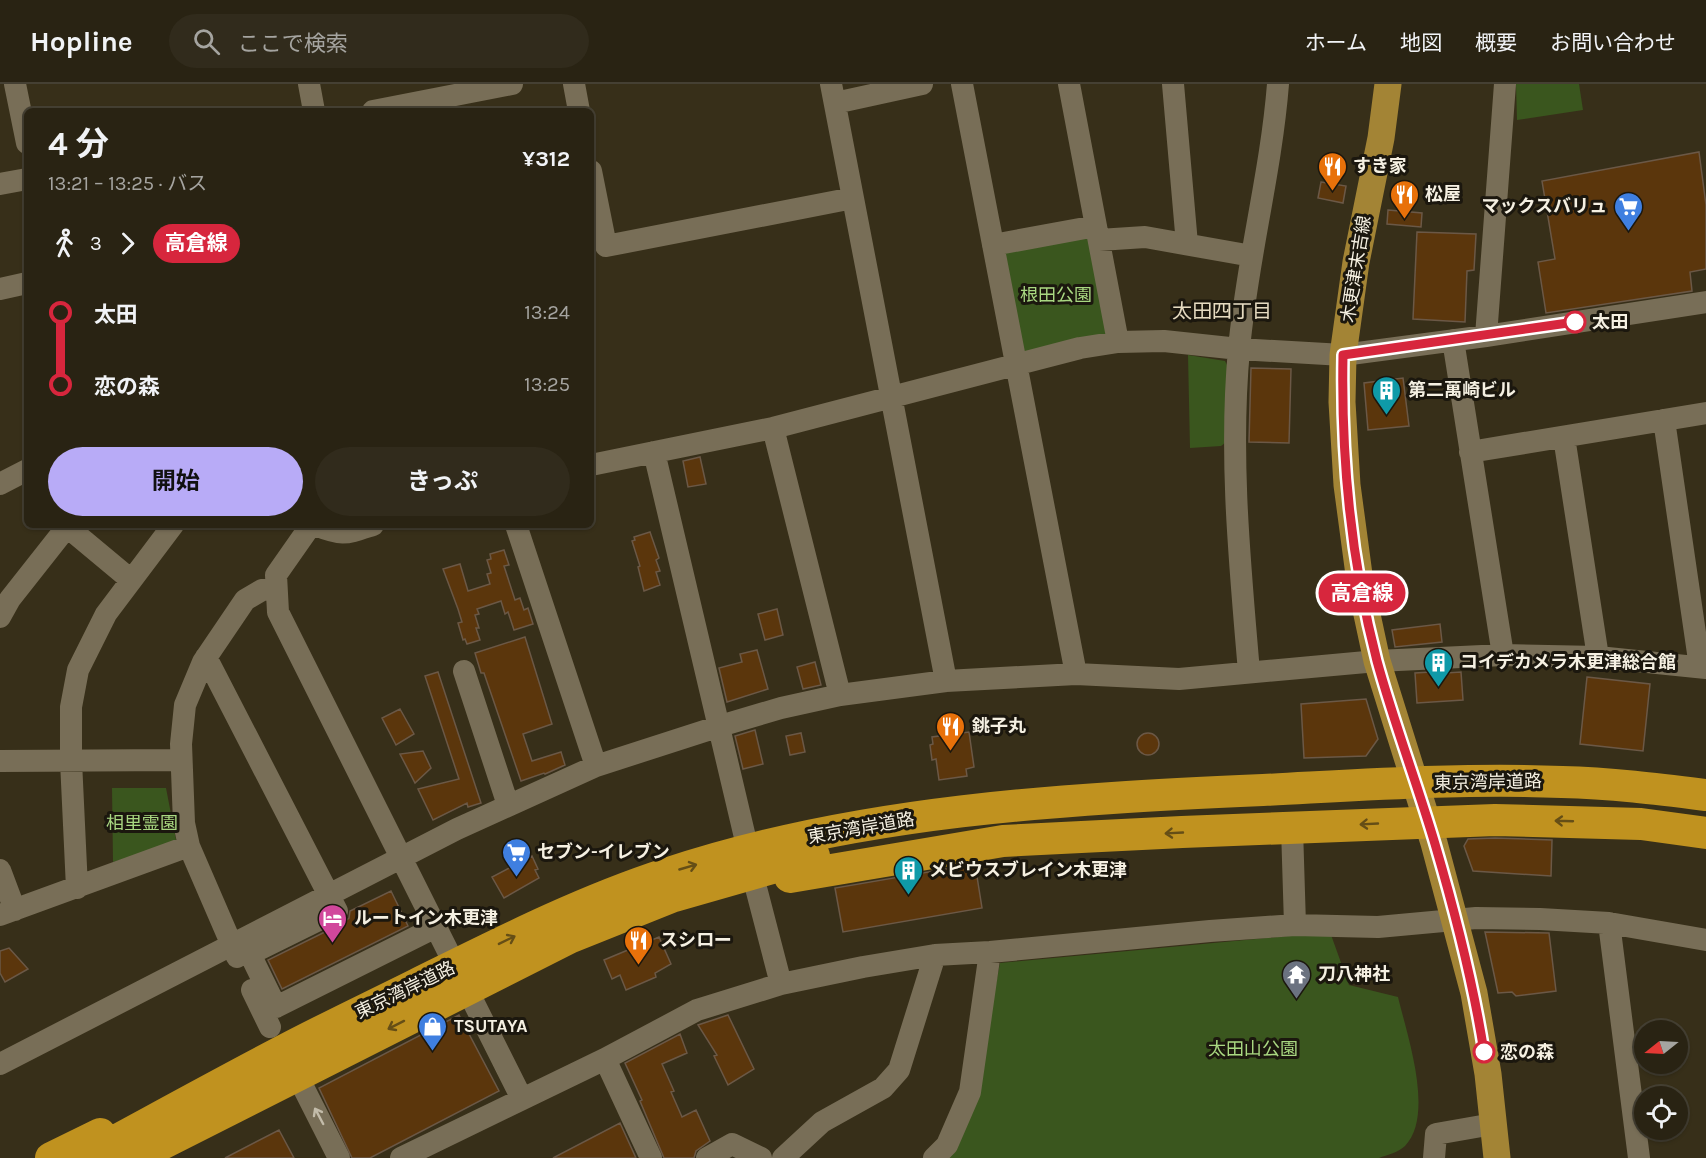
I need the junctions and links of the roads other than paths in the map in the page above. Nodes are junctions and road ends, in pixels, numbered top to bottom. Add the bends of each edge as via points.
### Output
1 (15, 84) edge
2 (309, 84) edge
3 (512, 84) edge
4 (574, 84) edge
5 (922, 84) edge
6 (962, 84) edge
7 (1069, 84) edge
8 (1173, 84) edge
9 (1278, 84) edge
10 (1388, 84) edge
11 (1505, 84) edge
12 (833, 94) edge
13 (449, 104) edge
14 (313, 108) edge
15 (406, 108) edge
16 (578, 108) edge
17 (24, 129) edge
18 (24, 180) edge
19 (0, 184) edge
20 (594, 186) edge
21 (854, 198) junction
22 (1098, 233) junction
23 (1187, 244) junction
24 (993, 245) junction
25 (1251, 256) junction
26 (24, 284) edge
27 (0, 289) edge
28 (1706, 302) edge
29 (1486, 336) junction
30 (1454, 340) junction
31 (1118, 342) junction
32 (1239, 349) junction
33 (1343, 355) junction
34 (1016, 364) junction
35 (892, 397) junction
36 (1706, 413) edge
37 (1664, 420) junction
38 (773, 428) junction
39 (1564, 437) junction
40 (654, 452) junction
41 (1470, 452) junction
42 (594, 464) edge
43 (24, 472) edge
44 (0, 484) edge
45 (64, 528) edge
46 (68, 528) edge
47 (171, 528) edge
48 (311, 528) edge
49 (322, 528) edge
50 (363, 528) edge
51 (517, 528) edge
52 (131, 580) junction
53 (276, 587) junction
54 (0, 616) edge
55 (1503, 655) junction
56 (206, 657) junction
57 (1598, 657) junction
58 (1377, 661) junction
59 (1703, 668) edge
60 (464, 671) dead end
61 (1250, 672) junction
62 (1076, 674) junction
63 (946, 681) junction
64 (840, 695) junction
65 (720, 726) junction
66 (181, 760) junction
67 (0, 761) edge
68 (71, 761) junction
69 (1408, 762) junction
70 (596, 766) junction
71 (1706, 777) edge
72 (1706, 795) edge
73 (508, 805) junction
74 (1706, 814) edge
75 (1427, 822) junction
76 (1292, 828) junction
77 (1706, 833) edge
78 (189, 846) junction
79 (812, 847) junction
80 (748, 850) junction
81 (401, 859) junction
82 (0, 870) edge
83 (755, 884) junction
84 (77, 888) junction
85 (329, 896) junction
86 (674, 896) junction
87 (7, 912) edge
88 (1456, 919) junction
89 (1609, 923) junction
90 (1295, 925) junction
91 (436, 927) junction
92 (1706, 940) edge
93 (231, 946) junction
94 (990, 952) junction
95 (935, 955) junction
96 (461, 977) junction
97 (781, 984) junction
98 (282, 1051) junction
99 (605, 1059) junction
100 (0, 1064) edge
101 (270, 1089) junction
102 (522, 1099) junction
103 (1493, 1124) junction
104 (51, 1158) edge
105 (84, 1158) edge
106 (134, 1158) edge
107 (165, 1158) edge
108 (339, 1158) edge
109 (400, 1158) edge
110 (651, 1158) edge
111 (707, 1158) edge
112 (761, 1158) edge
113 (783, 1158) edge
114 (934, 1158) edge
115 (1434, 1158) edge
116 (1497, 1158) edge
117 (1639, 1158) edge

1 - 17 street
2 - 14 street
3 - 13 street
4 - 16 street
5 - 12 street
6 - 24 street
7 - 22 street
8 - 23 street
9 - 25 street via 1274,133
10 - 33 main road, 木更津末吉線
11 - 29 street
12 - 21 street
13 - 15 street
18 - 19 street
20 - 21 street via 606,246
21 - 35 street
22 - 23 street
22 - 24 street
22 - 31 street
23 - 25 street
24 - 34 street
25 - 32 street
26 - 27 street
28 - 29 street
29 - 30 street
30 - 33 street
30 - 41 street
31 - 32 street via 1164,341
31 - 34 street
32 - 33 street
32 - 61 street via 1235,466
33 - 58 main road, 木更津末吉線 via 1350,521
34 - 35 street
34 - 62 street
35 - 38 street
35 - 63 street
36 - 37 street
37 - 39 street
37 - 59 street
38 - 40 street
38 - 64 street
39 - 41 street
39 - 57 street
40 - 42 street
40 - 65 street
41 - 55 street
43 - 44 street
45 - 54 street
46 - 52 street
47 - 52 street
48 - 53 street via 276,575
49 - 50 street via 344,534
51 - 70 street
52 - 68 street via 106,614 78,670 71,707
53 - 56 street via 245,600
53 - 81 street via 278,612 285,629
55 - 57 street
55 - 58 street
56 - 66 street via 186,705
56 - 85 street
57 - 59 street
58 - 61 street
58 - 69 main road, 木更津末吉線
60 - 73 street
61 - 62 street via 1179,679
62 - 63 street
63 - 64 street
64 - 65 street
65 - 70 street
65 - 80 street
66 - 68 street
66 - 78 street
67 - 68 street
68 - 84 street
69 - 71 highway via 1560,762
69 - 75 main road, 木更津末吉線
69 - 80 highway via 992,789 804,822 769,832
70 - 73 street
72 - 79 highway, 東京湾岸道路 via 1562,782 1469,782 1090,799 998,806 904,820
73 - 81 street
74 - 79 highway, 東京湾岸道路 via 1544,798 1390,801 1000,826
75 -> 76 highway
77 -> 75 highway via 1641,824
75 - 88 main road, 木更津末吉線
76 -> 83 highway via 1003,841
76 - 90 street
78 - 84 street
78 - 93 street
79 - 80 highway, 東京湾岸道路
79 - 86 highway, 東京湾岸道路
96 -> 80 highway, 東京湾岸道路 via 558,916 664,874
81 - 85 street
81 - 91 street
82 - 87 street
83 - 86 highway
83 - 97 street
84 - 87 street
85 - 91 street via 337,911 250,954 276,1007
85 - 93 street
86 - 96 highway, 東京湾岸道路
88 - 89 street
88 - 90 street via 1378,927
88 - 103 main road, 木更津末吉線 via 1480,1022
89 - 92 street
89 - 117 street
90 - 94 street
91 - 96 street
93 - 98 street
93 - 100 street
94 - 95 street
94 - 114 street via 970,1092 947,1145
95 - 97 street
95 - 113 street via 899,1070 883,1088 822,1122
96 - 98 highway, 東京湾岸道路
96 - 102 street
97 - 99 street via 697,1010
98 - 101 highway, 東京湾岸道路
98 - 104 highway via 193,1086
98 - 105 highway, 東京湾岸道路
108 -> 98 street
99 - 102 street
99 - 110 street
101 - 106 highway, 東京湾岸道路
101 - 107 highway via 218,1128
102 - 109 street
103 - 115 street via 1436,1134
103 - 116 main road, 木更津末吉線
111 - 112 street via 732,1144

